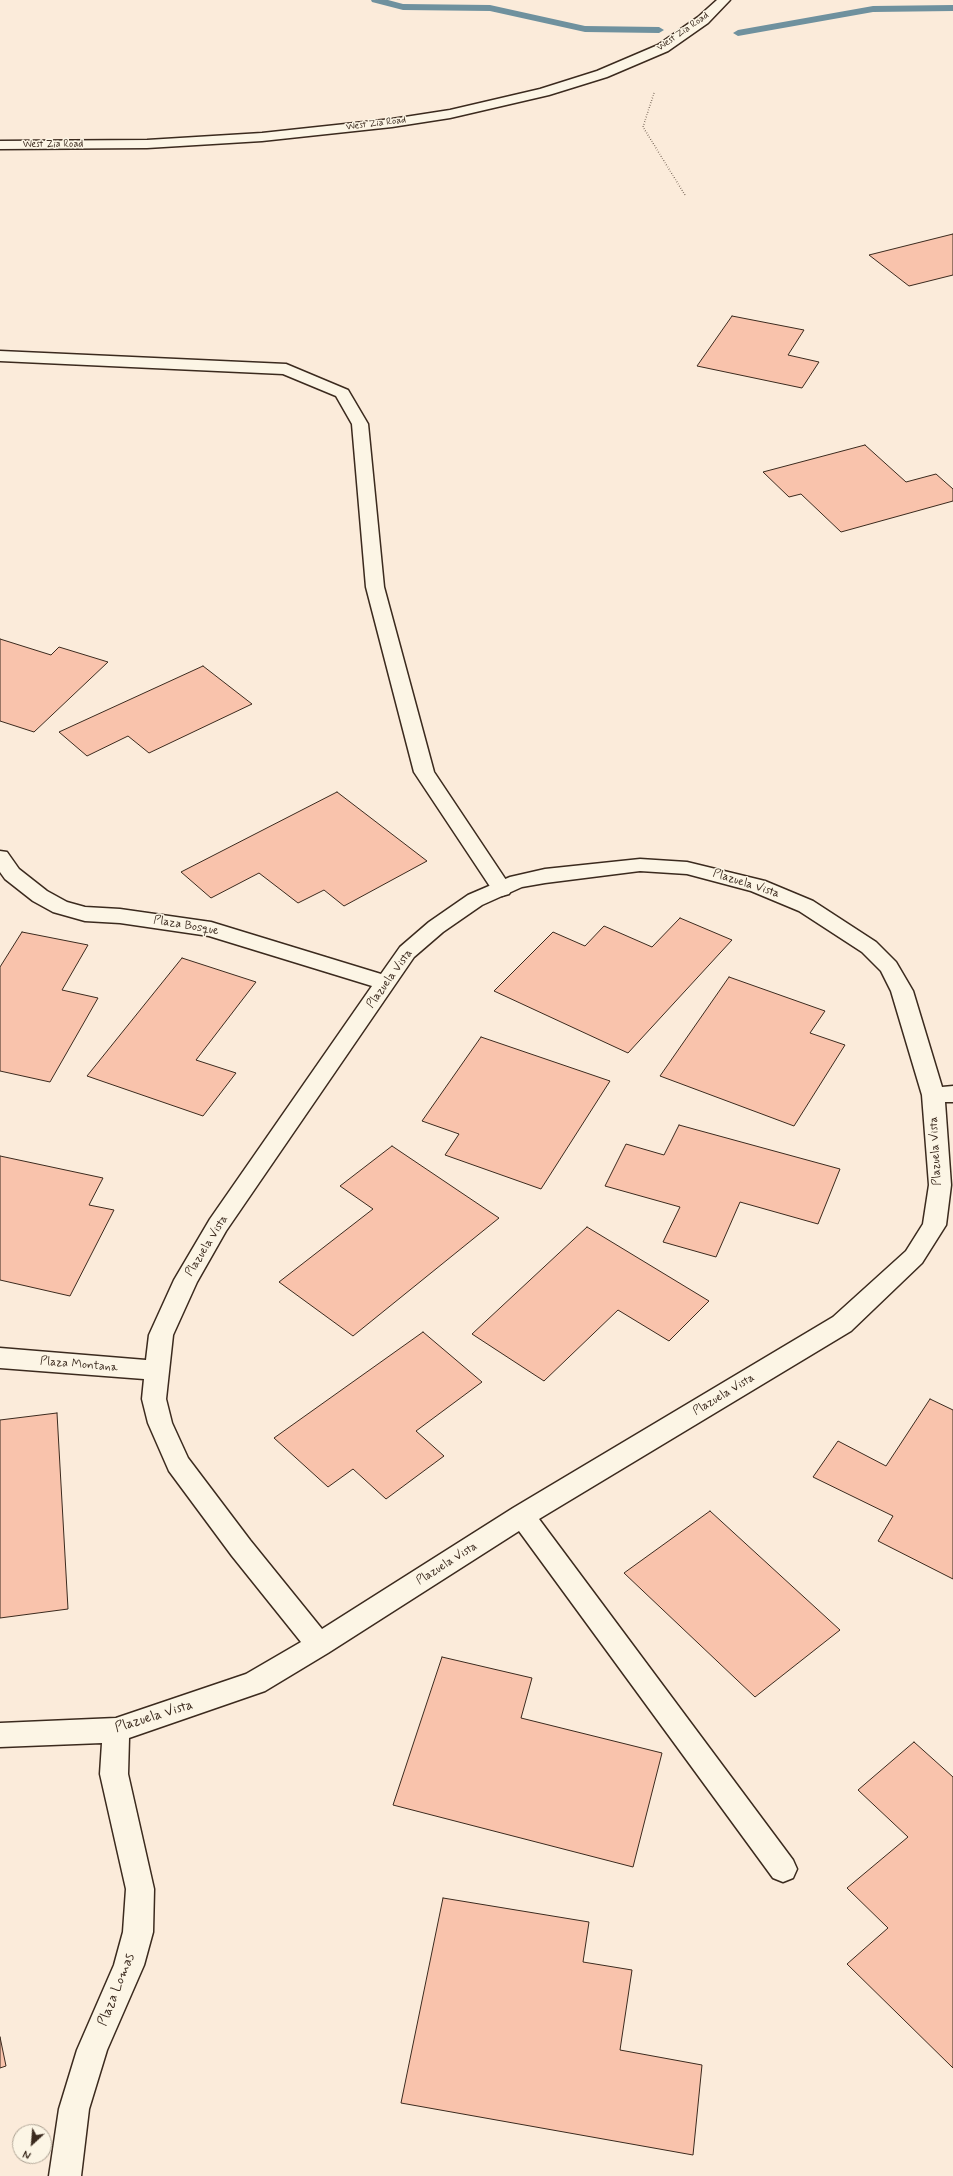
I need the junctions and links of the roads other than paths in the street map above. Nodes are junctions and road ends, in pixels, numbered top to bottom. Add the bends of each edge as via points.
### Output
1 (724, 0) edge
2 (0, 145) edge
3 (0, 356) edge
4 (0, 857) edge
5 (502, 888) junction
6 (386, 983) junction
7 (943, 1095) edge
8 (0, 1358) edge
9 (158, 1371) junction
10 (522, 1516) junction
11 (319, 1645) junction
12 (116, 1730) junction
13 (0, 1735) edge
14 (783, 1869) dead end
15 (65, 2176) edge

1 - 2 street, West Zia Road via 697,24 663,48 602,74 544,92 450,114 262,137 140,144
3 - 5 street via 286,369 342,393 360,424 375,587 424,772
4 - 6 street, Plaza Bosque via 18,878 40,896 60,907 85,914 120,916 211,929
5 - 6 street, Plazuela Vista via 475,900 436,927 408,952
5 - 7 street, Plazuela Vista via 517,882 640,865 687,868 758,886 806,906 859,939 890,967 902,990
6 - 9 street, Plazuela Vista via 218,1226 186,1280 161,1335
7 - 10 street, Plazuela Vista via 940,1185 934,1225 914,1258 842,1324
8 - 9 street, Plaza Montana
9 - 11 street, Plazuela Vista via 154,1399 160,1423 178,1464 240,1548
10 - 11 street, Plazuela Vista
10 - 14 street
11 - 12 street, Plazuela Vista via 255,1683
12 - 13 street, Plazuela Vista
12 - 15 street, Plaza Lomas via 114,1774 140,1889 138,1932 129,1965 92,2050 74,2108

